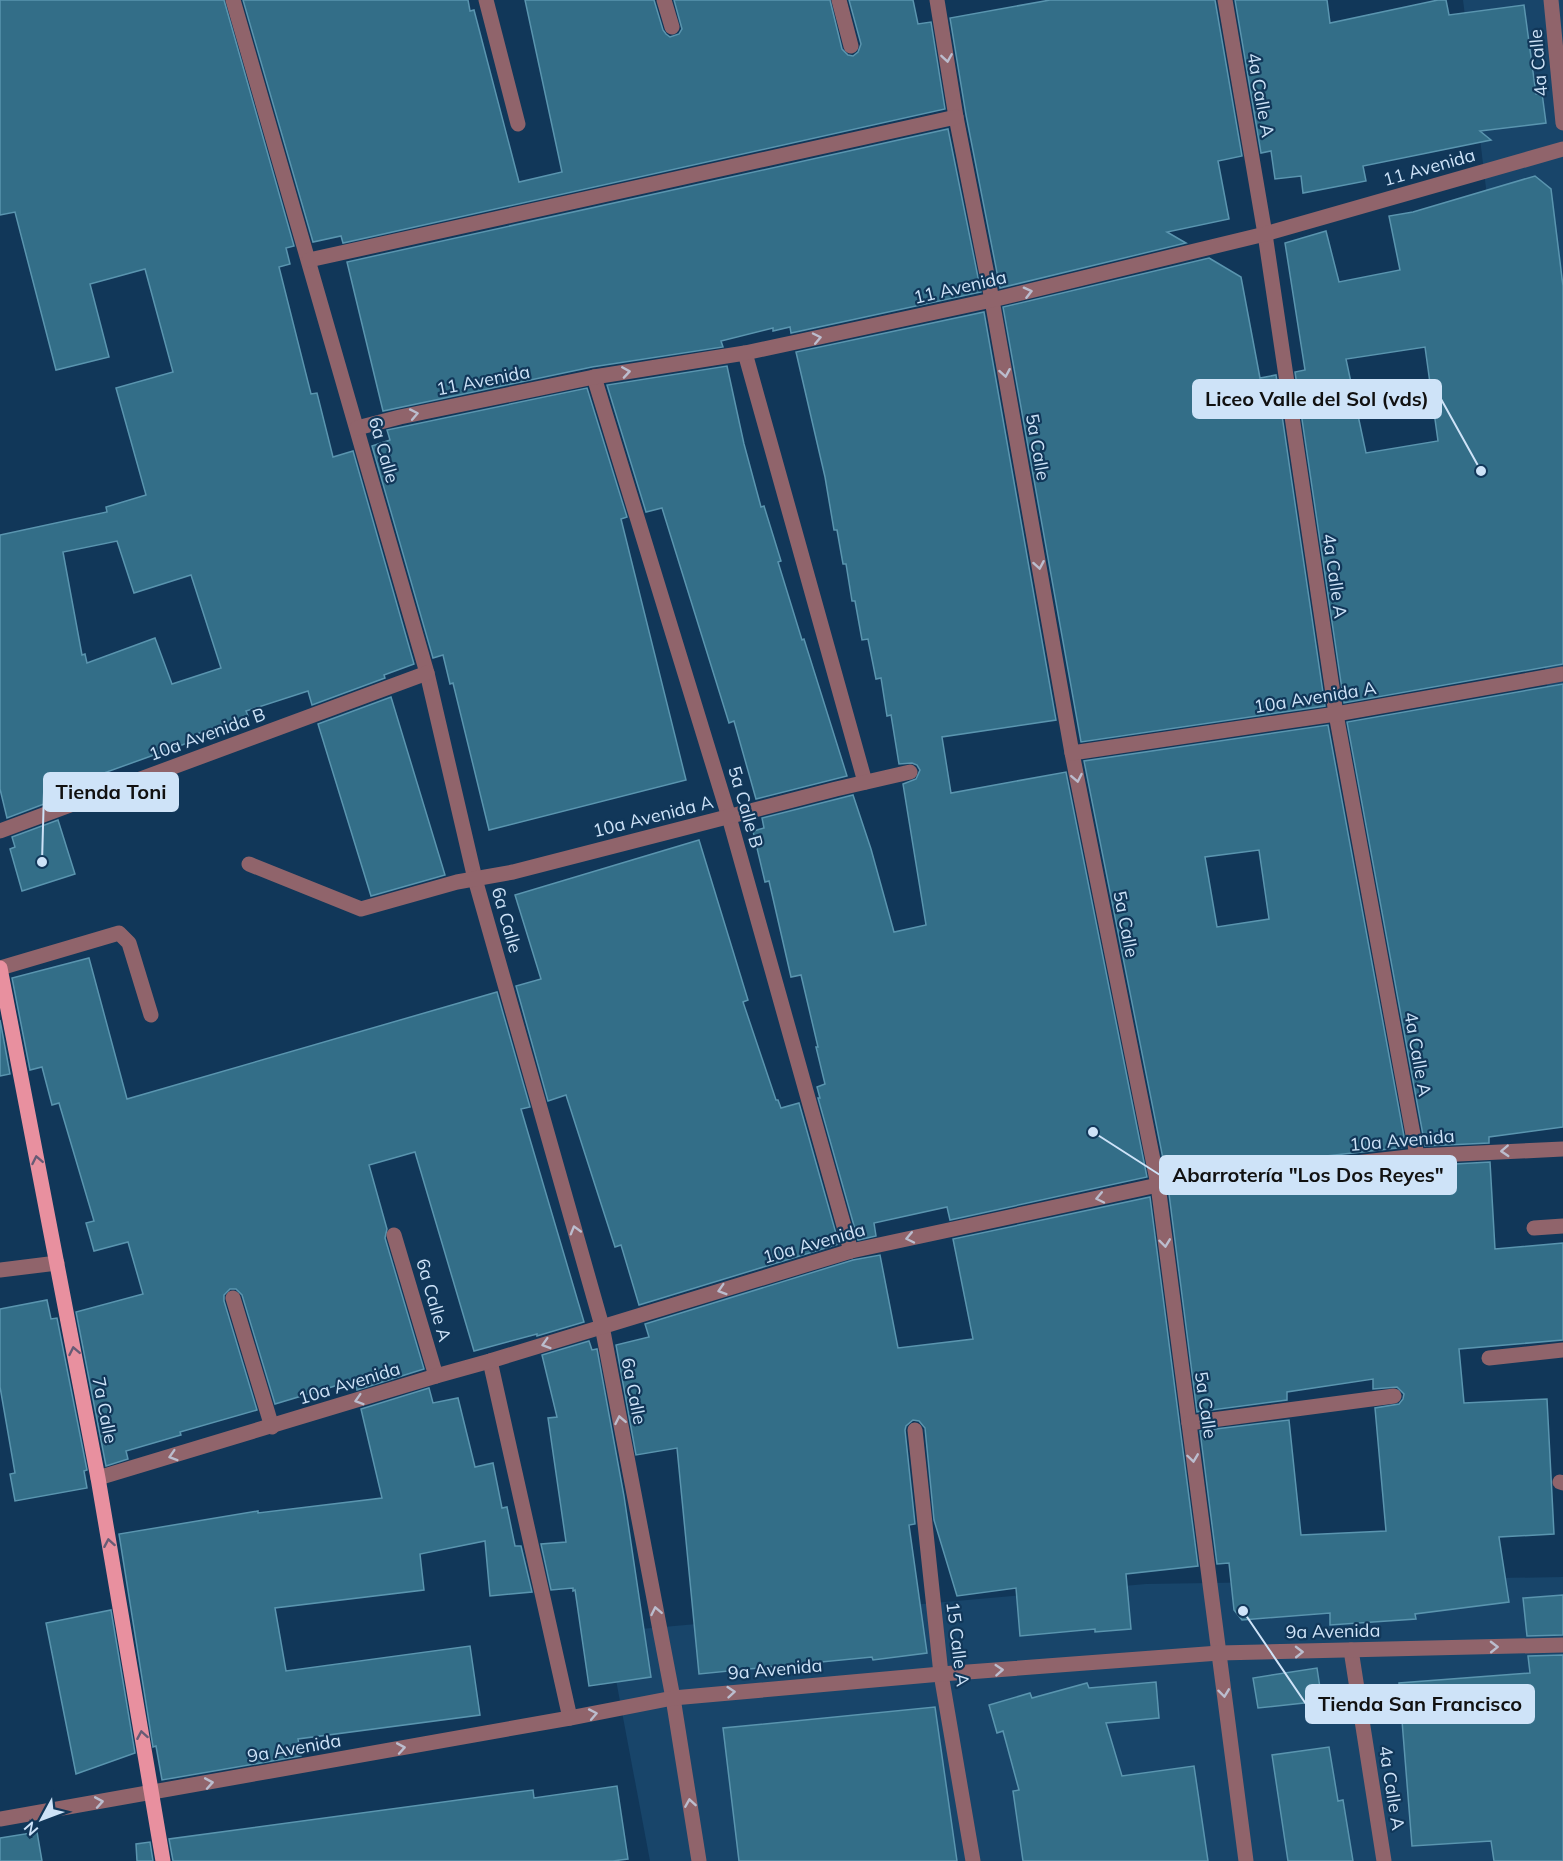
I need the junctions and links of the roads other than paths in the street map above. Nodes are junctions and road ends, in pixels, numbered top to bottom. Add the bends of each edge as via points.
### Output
1 (233, 0) edge
2 (486, 0) edge
3 (664, 0) edge
4 (839, 0) edge
5 (938, 0) edge
6 (1225, 0) edge
7 (1551, 0) edge
8 (672, 27) dead end
9 (851, 46) dead end
10 (956, 117) junction
11 (1563, 123) edge
12 (518, 124) dead end
13 (1563, 149) edge
14 (1265, 234) junction
15 (309, 260) junction
16 (992, 300) junction
17 (746, 353) junction
18 (594, 377) junction
19 (357, 428) junction
20 (428, 673) junction
21 (1563, 674) edge
22 (1336, 714) junction
23 (1072, 753) junction
24 (910, 772) dead end
25 (865, 782) junction
26 (729, 817) junction
27 (0, 831) edge
28 (249, 864) dead end
29 (475, 879) junction
30 (0, 968) edge
31 (151, 1015) dead end
32 (1563, 1149) edge
33 (1417, 1156) junction
34 (1158, 1185) junction
35 (1563, 1226) edge
36 (1534, 1228) dead end
37 (394, 1235) dead end
38 (851, 1251) junction
39 (57, 1263) junction
40 (0, 1270) edge
41 (233, 1298) dead end
42 (602, 1326) junction
43 (1563, 1350) edge
44 (1489, 1358) dead end
45 (490, 1361) junction
46 (436, 1376) junction
47 (1394, 1396) dead end
48 (1189, 1423) junction
49 (272, 1426) junction
50 (915, 1430) dead end
51 (98, 1478) junction
52 (1563, 1645) edge
53 (1351, 1650) junction
54 (1219, 1653) junction
55 (941, 1674) junction
56 (673, 1698) junction
57 (570, 1718) junction
58 (152, 1793) junction
59 (0, 1819) edge
60 (163, 1861) edge
61 (699, 1861) edge
62 (973, 1861) edge
63 (1246, 1861) edge
64 (1384, 1861) edge

1 - 15 street, 6a Calle
2 - 12 street
3 - 8 street
4 - 9 street
5 -> 10 street, 5a Calle
6 - 14 street, 4a Calle A
7 - 11 street, 4a Calle
10 - 15 street
10 - 16 street, 5a Calle
13 - 14 street, 11 Avenida
16 -> 14 street, 11 Avenida
14 - 22 street, 4a Calle A
15 - 19 street, 6a Calle
17 -> 16 street, 11 Avenida
16 -> 23 street, 5a Calle
18 -> 17 street, 11 Avenida
17 - 25 street
19 -> 18 street, 11 Avenida
18 - 26 street, 5a Calle B
19 - 20 street, 6a Calle
20 - 27 street, 10a Avenida B
20 - 29 street, 6a Calle
21 - 22 street, 10a Avenida A
22 - 23 street, 10a Avenida A
22 - 33 street, 4a Calle A
23 -> 34 street, 5a Calle
24 - 25 street, 10a Avenida A
25 - 26 street, 10a Avenida A
26 - 29 street, 10a Avenida A
26 - 38 street, 5a Calle B
28 - 29 street, 10a Avenida A via 361,909
42 -> 29 street, 6a Calle
30 - 31 street via 119,933 129,943
39 -> 30 main road, 7a Calle
32 -> 33 street, 10a Avenida
33 - 34 street, 10a Avenida
34 -> 38 street, 10a Avenida
34 -> 48 street, 5a Calle
35 - 36 street
37 - 46 street, 6a Calle A
38 -> 42 street, 10a Avenida
39 - 40 street
51 -> 39 main road, 7a Calle
41 - 49 street
42 -> 45 street, 10a Avenida
56 -> 42 street, 6a Calle
43 - 44 street
45 - 46 street, 10a Avenida
45 - 57 street
46 -> 49 street, 10a Avenida
47 - 48 street
48 -> 54 street, 5a Calle
49 -> 51 street, 10a Avenida
50 - 55 street, 15 Calle A
58 -> 51 main road, 7a Calle
53 -> 52 street, 9a Avenida
54 -> 53 street, 9a Avenida
53 - 64 street, 4a Calle A
55 -> 54 street, 9a Avenida
54 -> 63 street, 5a Calle
56 -> 55 street, 9a Avenida
55 - 62 street, 15 Calle A
57 -> 56 street, 9a Avenida
61 -> 56 street, 6a Calle
58 -> 57 street, 9a Avenida
59 -> 58 street, 9a Avenida
58 - 60 main road, 7a Calle

